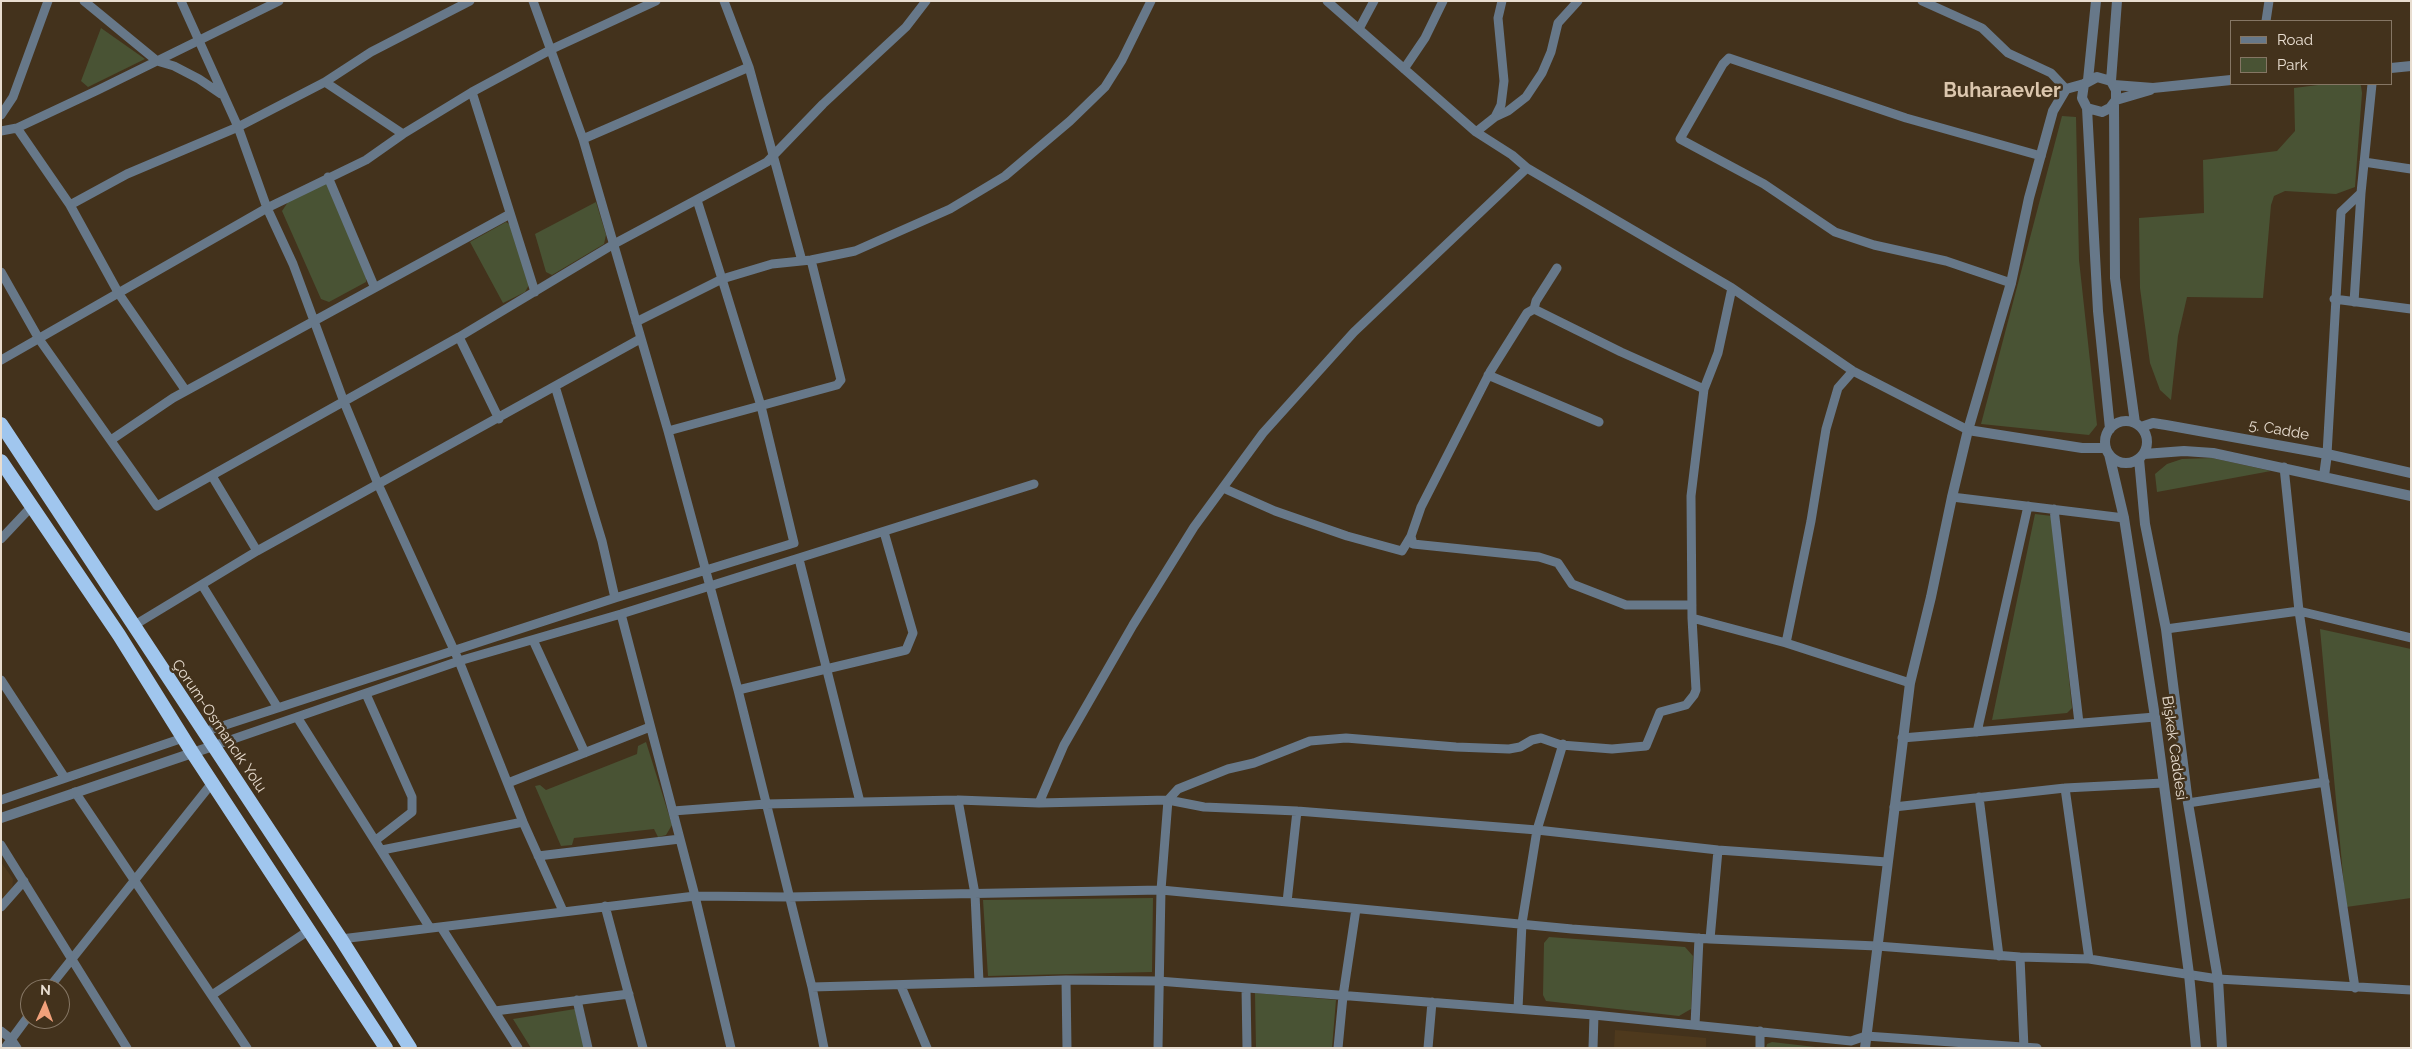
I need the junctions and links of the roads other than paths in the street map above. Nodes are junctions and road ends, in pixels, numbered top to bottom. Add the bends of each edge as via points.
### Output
1 (48, 1) edge
2 (84, 1) edge
3 (181, 1) edge
4 (279, 1) edge
5 (470, 1) edge
6 (533, 1) edge
7 (656, 1) edge
8 (724, 1) edge
9 (926, 1) edge
10 (1151, 1) edge
11 (1327, 1) edge
12 (1374, 1) edge
13 (1443, 1) edge
14 (1502, 1) edge
15 (1578, 1) edge
16 (1922, 1) edge
17 (2096, 1) edge
18 (2117, 1) edge
19 (2268, 1) edge
20 (2266, 20) edge
21 (1359, 29) junction
22 (198, 42) junction
23 (552, 49) junction
24 (157, 62) junction
25 (2411, 66) edge
26 (749, 67) junction
27 (2392, 68) edge
28 (1404, 69) junction
29 (2230, 80) edge
30 (325, 82) junction
31 (2086, 82) junction
32 (2113, 83) junction
33 (2372, 85) edge
34 (2154, 88) junction
35 (2066, 89) junction
36 (472, 92) junction
37 (222, 95) junction
38 (2115, 102) junction
39 (2087, 108) junction
40 (1, 115) edge
41 (1495, 117) junction
42 (238, 127) junction
43 (16, 128) junction
44 (1, 131) edge
45 (1476, 132) junction
46 (402, 134) junction
47 (583, 139) junction
48 (2041, 156) junction
49 (774, 157) junction
50 (2364, 162) junction
51 (1527, 168) junction
52 (2411, 169) edge
53 (328, 177) junction
54 (2361, 193) junction
55 (697, 200) junction
56 (70, 206) junction
57 (267, 208) junction
58 (510, 214) junction
59 (614, 244) junction
60 (806, 260) junction
61 (1557, 268) dead end
62 (1, 272) edge
63 (722, 279) junction
64 (2011, 284) junction
65 (374, 286) junction
66 (1732, 288) junction
67 (535, 292) junction
68 (119, 294) junction
69 (2334, 299) junction
70 (2354, 302) junction
71 (1534, 309) junction
72 (2411, 309) edge
73 (313, 320) junction
74 (636, 322) junction
75 (459, 337) junction
76 (39, 339) junction
77 (640, 339) junction
78 (1, 360) edge
79 (1853, 371) junction
80 (1488, 375) junction
81 (555, 386) junction
82 (1704, 390) junction
83 (186, 391) junction
84 (344, 402) junction
85 (760, 406) junction
86 (499, 419) junction
87 (1600, 422) dead end
88 (1, 424) edge
89 (2138, 425) junction
90 (2110, 429) junction
91 (1968, 430) junction
92 (668, 431) junction
93 (111, 440) junction
94 (2107, 451) junction
95 (2327, 454) junction
96 (2142, 456) junction
97 (1, 461) edge
98 (2284, 467) junction
99 (2411, 473) edge
100 (212, 476) junction
101 (2324, 476) junction
102 (378, 484) junction
103 (1034, 484) dead end
104 (1222, 488) junction
105 (2411, 496) edge
106 (1952, 497) junction
107 (32, 506) junction
108 (2028, 506) junction
109 (2054, 509) junction
110 (2124, 518) junction
111 (884, 532) junction
112 (1411, 536) junction
113 (1, 539) edge
114 (257, 551) junction
115 (799, 558) junction
116 (704, 571) junction
117 (202, 584) junction
118 (710, 586) junction
119 (615, 598) junction
120 (1692, 605) junction
121 (2299, 611) junction
122 (621, 614) junction
123 (1692, 618) junction
124 (133, 626) junction
125 (2166, 630) junction
126 (2411, 638) edge
127 (533, 640) junction
128 (1786, 643) junction
129 (455, 650) junction
130 (459, 661) junction
131 (827, 669) junction
132 (1, 680) edge
133 (1910, 683) junction
134 (8, 690) junction
135 (738, 690) junction
136 (366, 694) junction
137 (1, 698) edge
138 (278, 708) junction
139 (297, 717) junction
140 (2155, 717) junction
141 (2079, 724) junction
142 (650, 727) junction
143 (204, 732) junction
144 (1977, 732) junction
145 (183, 738) junction
146 (1902, 738) junction
147 (1563, 744) junction
148 (213, 746) junction
149 (192, 752) junction
150 (585, 753) junction
151 (65, 778) junction
152 (2325, 782) junction
153 (212, 783) junction
154 (508, 783) junction
155 (2163, 783) junction
156 (2065, 788) junction
157 (74, 792) junction
158 (1979, 798) junction
159 (1, 800) edge
160 (958, 800) junction
161 (1168, 800) junction
162 (860, 802) junction
163 (1039, 803) junction
164 (2188, 803) junction
165 (766, 804) junction
166 (1894, 807) junction
167 (672, 811) junction
168 (1297, 811) junction
169 (1, 818) edge
170 (523, 822) junction
171 (1537, 830) junction
172 (680, 839) junction
173 (376, 840) junction
174 (1, 846) edge
175 (382, 850) junction
176 (1718, 850) junction
177 (538, 856) junction
178 (1887, 862) junction
179 (133, 881) junction
180 (24, 882) junction
181 (1161, 890) junction
182 (975, 894) junction
183 (695, 896) junction
184 (788, 897) junction
185 (1287, 902) junction
186 (605, 906) junction
187 (1, 907) edge
188 (1356, 909) junction
189 (562, 911) junction
190 (1522, 923) junction
191 (441, 927) junction
192 (430, 928) junction
193 (308, 931) junction
194 (1699, 938) junction
195 (341, 939) junction
196 (1710, 939) junction
197 (1877, 946) junction
198 (1999, 956) junction
199 (2020, 957) junction
200 (71, 958) junction
201 (2089, 959) junction
202 (2189, 974) junction
203 (55, 979) edge
204 (2218, 979) junction
205 (1066, 980) junction
206 (1158, 981) junction
207 (978, 982) junction
208 (901, 986) junction
209 (812, 987) junction
210 (1246, 988) junction
211 (2355, 988) junction
212 (2411, 990) edge
213 (212, 994) junction
214 (629, 994) junction
215 (1343, 996) junction
216 (577, 1000) junction
217 (1432, 1002) junction
218 (1518, 1009) junction
219 (495, 1011) junction
220 (1594, 1015) junction
221 (1695, 1024) junction
222 (20, 1027) edge
223 (1, 1031) edge
224 (1760, 1031) junction
225 (1866, 1036) junction
226 (922, 1037) junction
227 (11, 1039) junction
228 (2024, 1047) edge
229 (5, 1048) edge
230 (17, 1048) edge
231 (127, 1048) edge
232 (247, 1048) edge
233 (386, 1048) edge
234 (410, 1048) edge
235 (518, 1048) edge
236 (588, 1048) edge
237 (643, 1048) edge
238 (731, 1048) edge
239 (824, 1048) edge
240 (918, 1048) edge
241 (927, 1048) edge
242 (1067, 1048) edge
243 (1158, 1048) edge
244 (1247, 1048) edge
245 (1338, 1048) edge
246 (1428, 1048) edge
247 (1593, 1048) edge
248 (1760, 1048) edge
249 (1865, 1048) edge
250 (2037, 1048) edge
251 (2196, 1048) edge
252 (2222, 1048) edge

1 - 40 street via 13,97
2 - 24 street
3 - 22 street
4 - 22 street
5 - 30 street via 371,52
6 - 23 street
7 - 23 street
8 - 26 street
9 - 49 street via 906,27 823,104
10 - 60 street via 1105,87 1005,176 950,209 896,234 855,251
11 - 21 street
12 - 21 street
13 - 28 street via 1425,38
14 - 41 street via 1498,18 1504,81 1501,105
15 - 41 street via 1558,22 1551,52 1526,97
16 - 35 street via 1982,28 2008,53 2051,72
17 - 31 street
18 - 32 street
19 - 20 street
21 - 28 street
22 - 24 street
22 - 37 street
23 - 36 street
23 - 47 street
24 - 37 street via 174,66
24 - 43 street
25 - 27 street
26 - 47 street
26 - 49 street
28 - 45 street
29 - 34 street
30 - 42 street
30 - 46 street
31 - 32 street via 2102,77
31 - 35 street
31 - 39 street via 2081,94
32 - 34 street
32 - 38 street
33 - 50 street
34 - 38 street
35 - 48 street via 2053,111
36 - 46 street
36 - 58 street
37 - 42 street
38 - 39 street via 2102,112
38 - 89 street via 2115,278
39 - 90 street via 2098,311
41 - 45 street
42 - 56 street via 127,174
42 - 57 street
43 - 44 street
43 - 56 street
45 - 51 street via 1512,154
46 - 53 street via 366,160
47 - 59 street
48 - 64 street
48 - 64 street via 1906,118 1729,58 1680,139 1764,184 1835,232 1874,245 1946,261
49 - 55 street
49 - 60 street
50 - 52 street
50 - 54 street
51 - 66 street
51 - 104 street via 1354,332 1263,432
53 - 57 street
53 - 65 street
54 - 69 street via 2341,212
54 - 70 street
55 - 59 street
55 - 63 street
56 - 68 street
57 - 68 street
57 - 73 street via 293,264
58 - 65 street
58 - 67 street
59 - 67 street
59 - 74 street
60 - 63 street via 772,264
60 - 85 street via 841,380 837,385
61 - 71 street
62 - 76 street
63 - 74 street
63 - 85 street
64 - 91 street
65 - 73 street
66 - 79 street
66 - 82 street via 1718,352
67 - 75 street
68 - 76 street
68 - 83 street
69 - 70 street
69 - 95 street
70 - 72 street
71 - 80 street via 1527,313
71 - 82 street
73 - 83 street
73 - 84 street
74 - 77 street
75 - 84 street
75 - 86 street
76 - 78 street
76 - 93 street
77 - 81 street
77 - 92 street
79 - 91 street
79 - 128 street via 1838,388 1826,429
80 - 87 street
80 - 112 street via 1421,507
81 - 86 street
81 - 119 street via 602,542
82 - 120 street via 1690,496
83 - 93 street
84 - 100 street
84 - 102 street
85 - 92 street
85 - 116 street via 794,543
86 - 102 street
88 - 124 highway, Çorum-Osmancık Yolu
89 - 90 street via 2122,422
89 - 95 street, 5. Cadde via 2153,423
89 - 96 street via 2147,440
90 - 94 street via 2106,435
91 - 94 street
91 - 106 street
92 - 116 street
93 - 100 street via 157,506
94 - 96 street via 2114,459 2126,463
94 - 110 street, Bişkek Caddesi
95 - 99 street, 5. Cadde
95 - 101 street
96 - 98 street via 2184,451 2213,453
96 - 125 street, Bişkek Caddesi via 2145,524
97 - 107 highway
98 - 101 street
98 - 121 street
100 - 114 street
101 - 105 street
102 - 114 street
102 - 129 street
103 - 111 street
104 - 112 street via 1274,511 1402,551
104 - 163 street via 1194,527 1092,692
106 - 108 street
106 - 133 street
107 - 113 street
107 - 145 highway via 119,635
108 - 109 street
108 - 144 street
109 - 110 street
109 - 141 street
110 - 140 street, Bişkek Caddesi
111 - 115 street
111 - 131 street via 913,633 906,650
112 - 120 street via 1413,544 1539,557 1558,563 1572,584 1626,605
114 - 117 street
115 - 118 street
115 - 131 street
116 - 118 street
116 - 119 street
117 - 124 street
117 - 138 street
118 - 122 street
118 - 135 street
119 - 129 street
120 - 123 street
121 - 125 street
121 - 126 street
121 - 152 street
122 - 127 street
122 - 142 street
123 - 128 street
123 - 147 street via 1696,690 1686,705 1660,712 1646,746 1612,749
124 - 143 highway, Çorum-Osmancık Yolu
125 - 164 street, Bişkek Caddesi
127 - 130 street
127 - 150 street
128 - 133 street
129 - 130 street
129 - 138 street
130 - 136 street
130 - 154 street
131 - 135 street
131 - 162 street
132 - 134 street
133 - 146 street
134 - 137 street
134 - 151 street
135 - 165 street
136 - 139 street
136 - 173 street via 412,797 412,812
138 - 143 street
139 - 148 street
139 - 173 street
140 - 141 street
140 - 155 street, Bişkek Caddesi
141 - 144 street
142 - 150 street
142 - 167 street
143 - 148 highway, Çorum-Osmancık Yolu
144 - 146 street
145 - 149 highway
145 - 151 street
146 - 166 street
147 - 161 street via 1541,738 1509,749 1346,738 1310,741 1178,789
147 - 171 street
148 - 149 street
148 - 195 highway, Çorum-Osmancık Yolu
149 - 153 highway
149 - 157 street
150 - 154 street
151 - 159 street
152 - 164 street
152 - 211 street
153 - 179 street
153 - 193 highway
154 - 170 street
155 - 156 street
155 - 202 street, Bişkek Caddesi
156 - 158 street
156 - 201 street
157 - 169 street
157 - 179 street
158 - 166 street
158 - 198 street
160 - 162 street
160 - 163 street
160 - 182 street
161 - 163 street
161 - 168 street via 1204,807
161 - 181 street
162 - 165 street
164 - 204 street, Bişkek Caddesi
165 - 167 street
165 - 184 street
166 - 178 street
167 - 172 street
168 - 171 street
168 - 185 street
170 - 175 street
170 - 177 street
171 - 176 street
171 - 190 street
172 - 177 street
172 - 183 street
173 - 175 street
174 - 180 street
175 - 192 street
176 - 178 street
176 - 196 street
177 - 189 street
178 - 197 street
179 - 200 street
179 - 213 street
180 - 187 street
180 - 200 street
181 - 182 street
181 - 185 street
181 - 206 street
182 - 184 street
182 - 207 street
183 - 184 street
183 - 186 street
183 - 238 street
184 - 209 street
185 - 188 street
186 - 189 street
186 - 214 street
188 - 190 street
188 - 215 street
189 - 191 street
190 - 194 street
190 - 218 street
191 - 192 street
191 - 219 street
192 - 195 street
193 - 213 street
193 - 233 highway
194 - 196 street
194 - 221 street
195 - 234 highway, Çorum-Osmancık Yolu
196 - 197 street
197 - 198 street
197 - 225 street
198 - 199 street
199 - 201 street
199 - 228 street
200 - 203 street
200 - 231 street
201 - 202 street
202 - 204 street
202 - 251 street, Bişkek Caddesi
204 - 211 street
204 - 252 street, Bişkek Caddesi
205 - 206 street
205 - 207 street
205 - 242 street
206 - 210 street
206 - 243 street
207 - 208 street
208 - 209 street
208 - 226 street
209 - 239 street
210 - 215 street
210 - 244 street
211 - 212 street
213 - 232 street
214 - 216 street
214 - 237 street
215 - 217 street
215 - 245 street
216 - 219 street
216 - 236 street
217 - 218 street
217 - 246 street
218 - 220 street
219 - 235 street
220 - 221 street
220 - 247 street
221 - 224 street
222 - 227 street
223 - 227 street
224 - 225 street via 1851,1042
224 - 248 street
225 - 228 street
225 - 249 street
226 - 240 street
226 - 241 street
227 - 229 street
227 - 230 street
228 - 250 street

